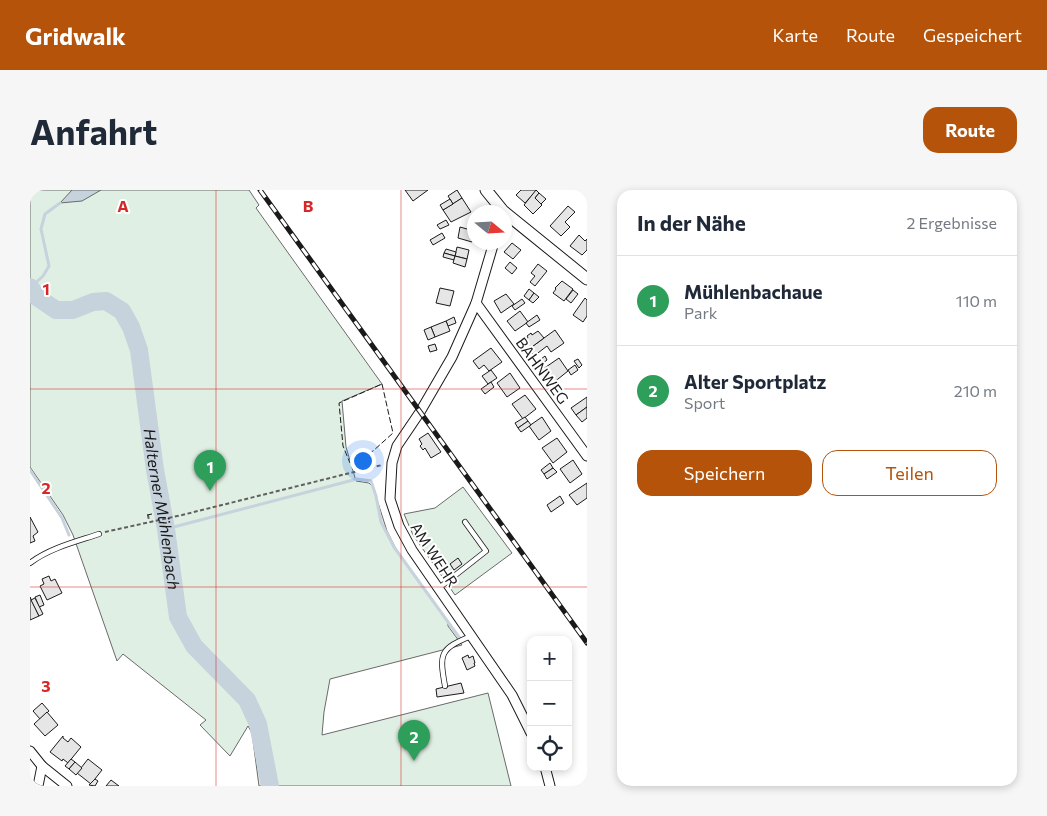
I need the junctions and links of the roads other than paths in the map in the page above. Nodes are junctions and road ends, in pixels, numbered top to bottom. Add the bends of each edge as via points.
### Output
1 (486, 190) edge
2 (498, 205) edge
3 (512, 219) edge
4 (492, 250) edge
5 (587, 279) edge
6 (476, 303) junction
7 (587, 456) edge
8 (465, 522) dead end
9 (99, 534) road end
10 (30, 563) edge
11 (438, 588) junction
12 (472, 636) junction
13 (445, 686) dead end
14 (528, 726) edge
15 (30, 751) edge
16 (42, 766) junction
17 (546, 771) edge
18 (38, 786) edge
19 (67, 786) edge
20 (550, 786) edge

1 - 2 street
3 - 5 street
4 - 6 street, AM WEHR
6 - 7 street, BAHNWEG
6 - 11 street, AM WEHR via 452,357 397,446 392,463 390,499 399,526
8 - 11 lane via 486,551
9 - 10 lane via 61,546
11 - 12 street, AM WEHR
12 - 13 lane via 452,644 442,657
12 - 14 street, AM WEHR via 512,695
15 - 16 street
16 - 18 street
16 - 19 street
17 - 20 street

